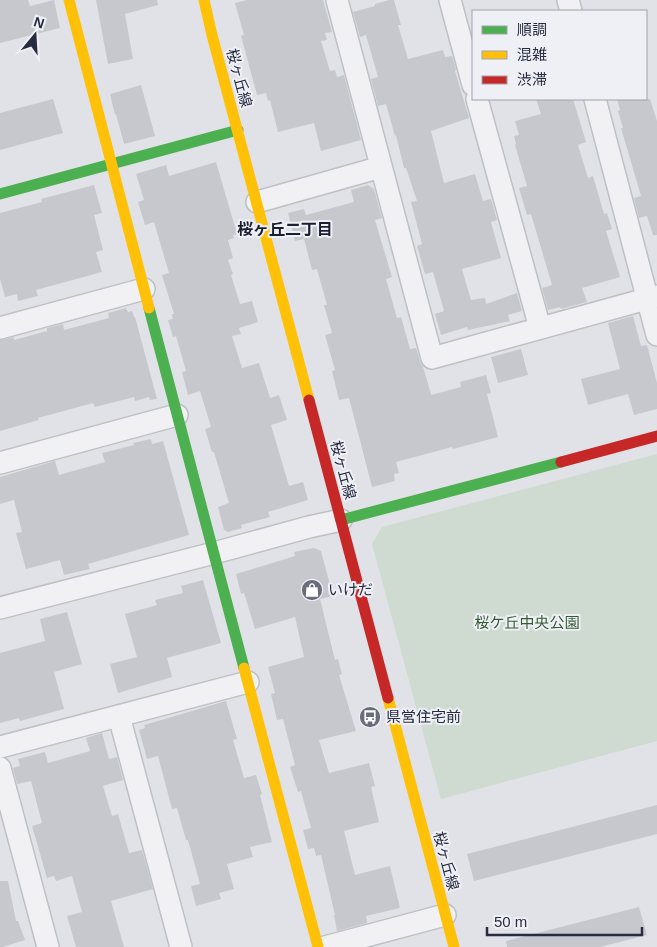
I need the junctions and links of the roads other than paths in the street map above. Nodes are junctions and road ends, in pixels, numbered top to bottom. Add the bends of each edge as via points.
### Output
1 (69, 0) edge
2 (204, 0) edge
3 (337, 0) edge
4 (450, 0) edge
5 (472, 81) edge
6 (477, 100) edge
7 (595, 100) edge
8 (238, 130) junction
9 (111, 165) junction
10 (381, 167) junction
11 (0, 194) edge
12 (257, 202) junction
13 (144, 289) junction
14 (652, 298) edge
15 (0, 328) edge
16 (540, 328) junction
17 (657, 335) edge
18 (177, 415) junction
19 (657, 436) edge
20 (0, 463) edge
21 (341, 520) junction
22 (214, 553) junction
23 (0, 608) edge
24 (248, 682) junction
25 (119, 716) junction
26 (0, 747) edge
27 (0, 768) edge
28 (445, 915) junction
29 (48, 947) edge
30 (181, 947) edge
31 (318, 947) edge
32 (325, 947) edge
33 (454, 947) edge

1 - 9 street
2 - 8 street, 桜ヶ丘線
3 - 10 street
4 - 5 street
6 - 16 street
7 - 14 street
8 - 9 street
8 - 12 street, 桜ヶ丘線
9 - 11 street
9 - 13 street
10 - 12 street
10 - 16 street via 432,358
12 - 21 street, 桜ヶ丘線
13 - 15 street
13 - 18 street
14 - 16 street
14 - 17 street
18 - 20 street
18 - 22 street
19 - 21 street
21 - 22 street
21 - 28 street, 桜ヶ丘線
22 - 23 street
22 - 24 street
24 - 25 street
24 - 31 street
25 - 26 street
25 - 30 street
27 - 29 street
28 - 32 street
28 - 33 street, 桜ヶ丘線

